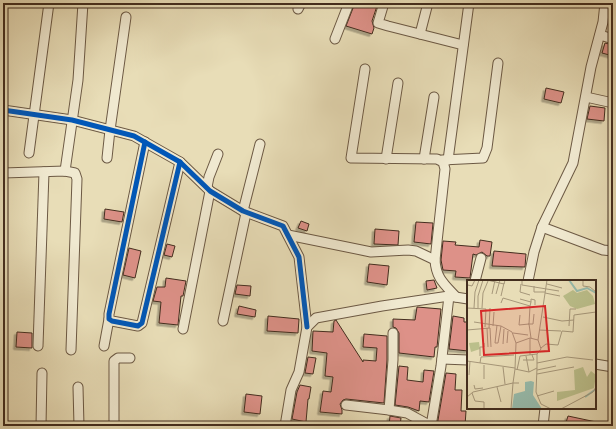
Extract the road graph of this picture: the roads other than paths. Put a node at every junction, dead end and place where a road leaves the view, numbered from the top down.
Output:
1 (48, 3) edge
2 (83, 3) edge
3 (349, 3) edge
4 (384, 3) edge
5 (428, 3) edge
6 (469, 3) edge
7 (607, 5) edge
8 (126, 18) dead end
9 (420, 34) junction
10 (600, 35) junction
11 (335, 39) dead end
12 (613, 39) edge
13 (463, 45) junction
14 (498, 63) dead end
15 (365, 69) dead end
16 (398, 83) dead end
17 (434, 97) dead end
18 (586, 97) junction
19 (613, 103) edge
20 (3, 110) edge
21 (34, 114) junction
22 (72, 120) junction
23 (110, 130) junction
24 (145, 142) junction
25 (260, 144) dead end
26 (30, 153) dead end
27 (218, 154) dead end
28 (107, 158) dead end
29 (386, 159) junction
30 (424, 159) junction
31 (444, 160) junction
32 (180, 162) junction
33 (65, 171) junction
34 (44, 172) junction
35 (3, 173) edge
36 (208, 189) junction
37 (245, 212) junction
38 (542, 227) junction
39 (288, 236) junction
40 (613, 251) edge
41 (481, 258) dead end
42 (434, 260) junction
43 (475, 280) edge
44 (528, 280) edge
45 (452, 296) junction
46 (467, 298) edge
47 (109, 320) junction
48 (223, 321) dead end
49 (308, 327) junction
50 (183, 329) dead end
51 (394, 333) dead end
52 (38, 346) dead end
53 (104, 346) dead end
54 (71, 350) dead end
55 (130, 358) dead end
56 (442, 359) junction
57 (467, 360) edge
58 (596, 364) edge
59 (613, 367) edge
60 (42, 373) dead end
61 (78, 386) dead end
62 (346, 405) dead end
63 (545, 409) edge
64 (389, 410) junction
65 (41, 426) edge
66 (79, 426) edge
67 (114, 426) edge
68 (285, 426) edge
69 (431, 426) edge
70 (542, 426) edge

1 - 21 street
2 - 22 street
3 - 11 street
4 - 9 street
5 - 9 street
6 - 13 street
7 - 10 street
8 - 23 street
9 - 13 street
10 - 12 street
10 - 18 street
13 - 31 street
14 - 31 street
15 - 29 street
16 - 29 street
17 - 30 street
18 - 19 street
18 - 38 street
20 - 21 street
21 - 22 street
21 - 26 street
22 - 23 street
22 - 33 street
23 - 24 street
23 - 28 street
24 - 32 street
24 - 47 street
25 - 37 street
27 - 36 street
29 - 30 street
30 - 31 street
31 - 42 street
32 - 36 street
32 - 47 street
33 - 34 street
33 - 54 street
34 - 35 street
34 - 52 street
36 - 37 street
36 - 50 street
37 - 39 street
37 - 48 street
38 - 40 street
38 - 44 street
39 - 42 street
39 - 49 street
41 - 43 street
42 - 45 street
45 - 46 street
45 - 49 street
45 - 56 street
47 - 53 street
49 - 68 street
51 - 64 street
55 - 67 street
56 - 57 street
56 - 69 street
58 - 59 street
60 - 65 street
61 - 66 street
62 - 64 street
63 - 70 street
64 - 69 street

